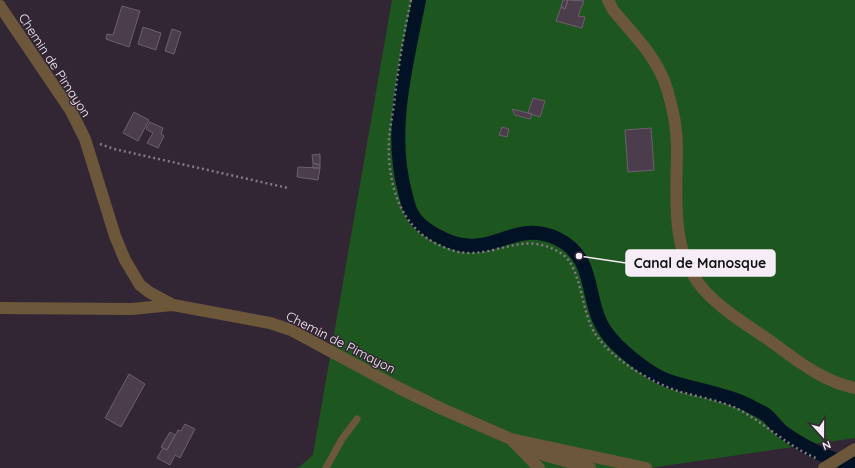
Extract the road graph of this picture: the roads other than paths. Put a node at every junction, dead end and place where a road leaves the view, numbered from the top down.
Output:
1 (608, 0) edge
2 (0, 6) edge
3 (173, 305) junction
4 (0, 308) edge
5 (855, 388) edge
6 (357, 419) dead end
7 (511, 439) junction
8 (853, 451) edge
9 (827, 466) edge
10 (326, 468) edge
11 (539, 468) edge
12 (590, 468) edge
13 (646, 468) edge

1 - 5 street
2 - 3 street, Chemin de Pimayon
3 - 4 street
3 - 7 street, Chemin de Pimayon
6 - 10 lane
7 - 11 street, Chemin de Pimayon
7 - 12 street
7 - 13 street
8 - 9 street

